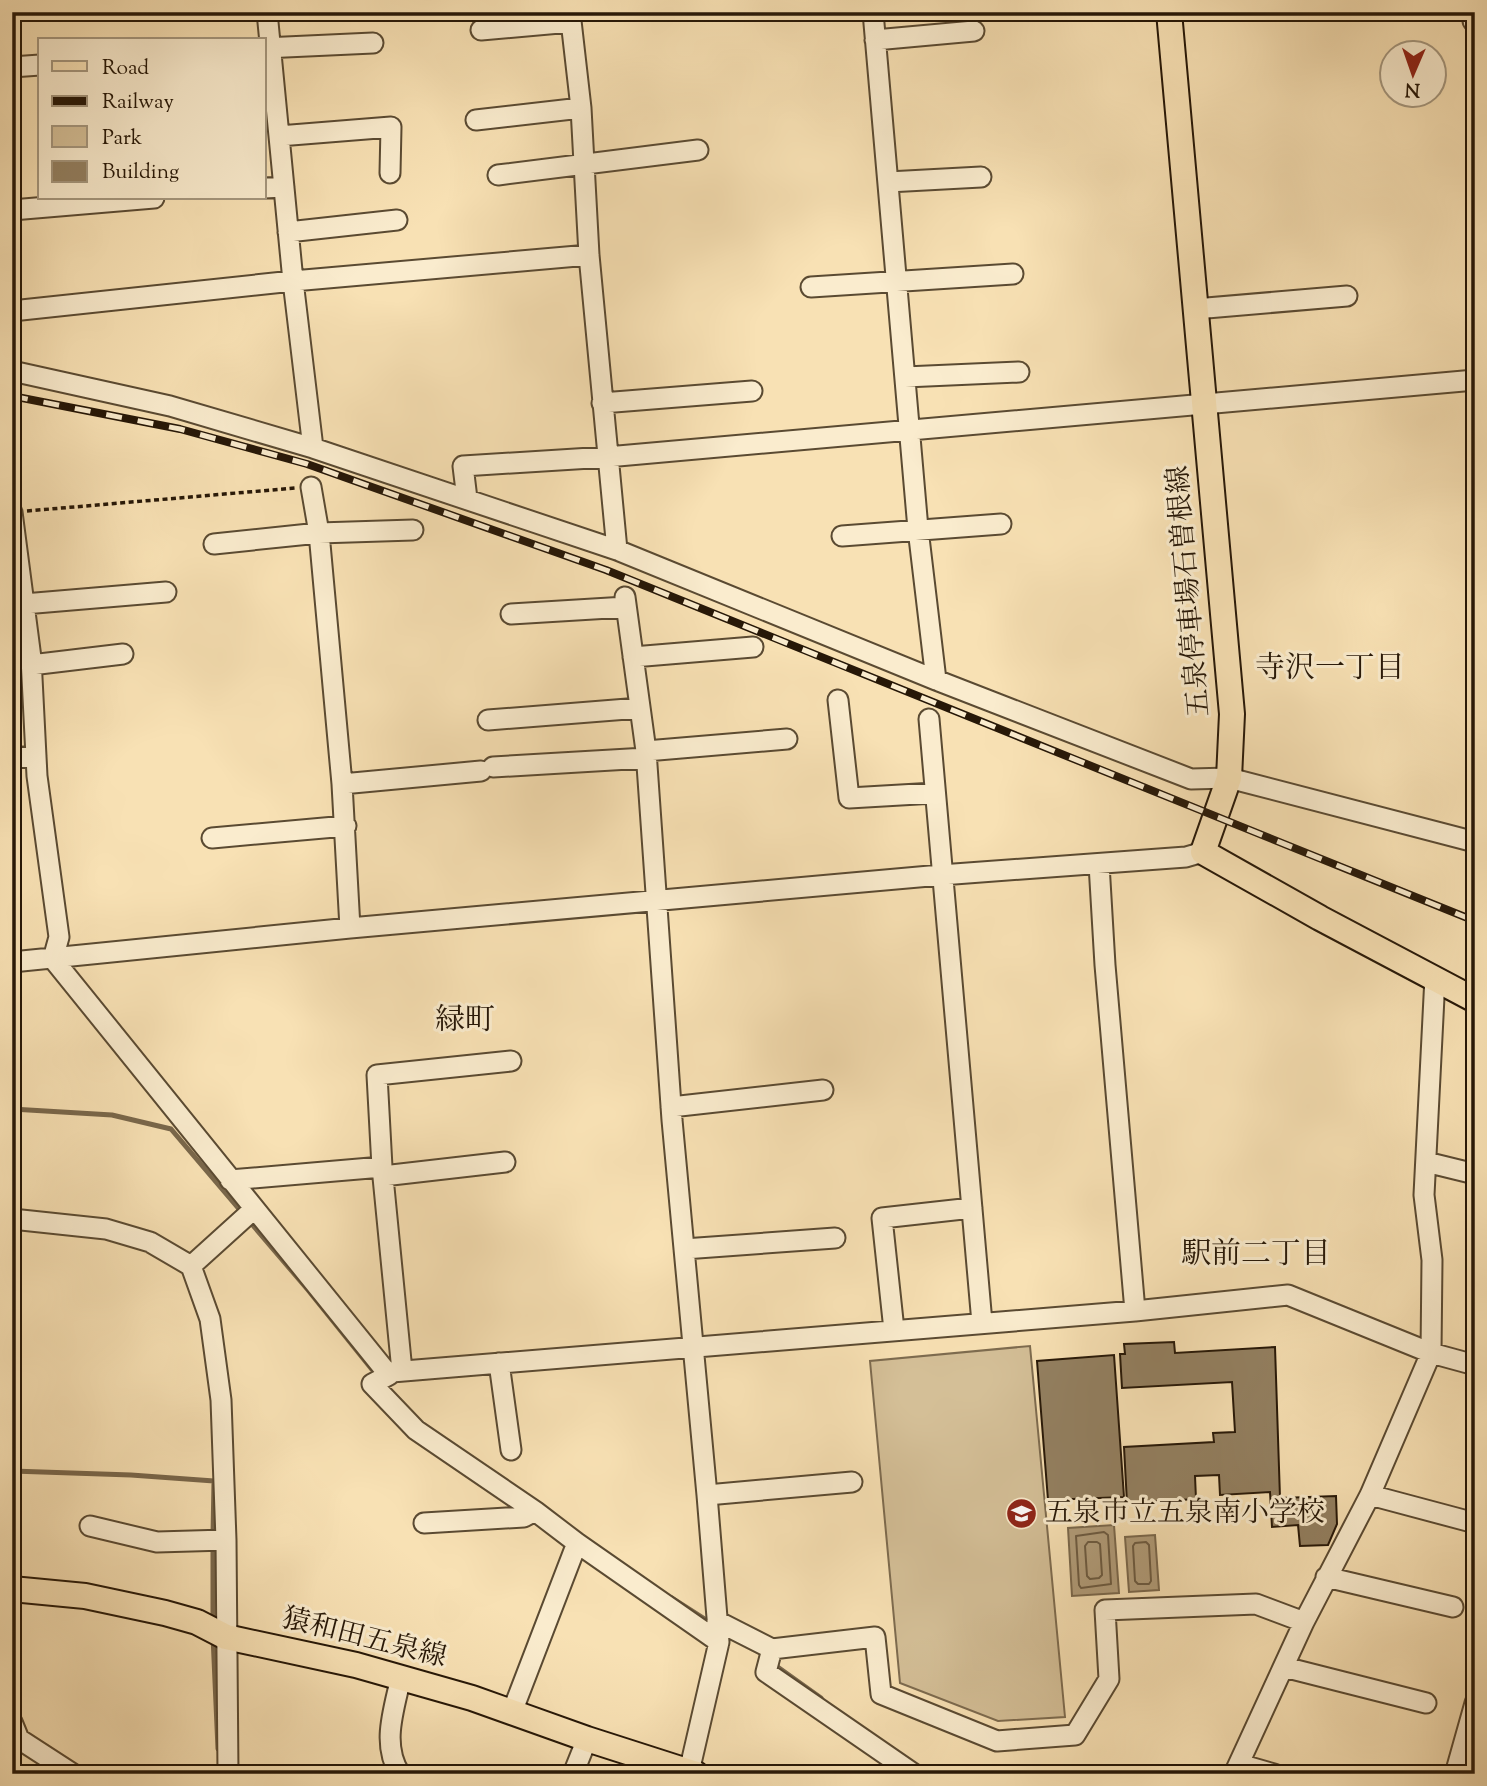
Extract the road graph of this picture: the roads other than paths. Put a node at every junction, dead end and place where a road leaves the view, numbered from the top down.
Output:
1 (267, 12) edge
2 (873, 12) edge
3 (1169, 12) edge
4 (570, 17) edge
5 (481, 30) dead end
6 (974, 30) dead end
7 (876, 40) junction
8 (373, 43) dead end
9 (267, 48) edge
10 (38, 65) edge
11 (12, 67) edge
12 (270, 101) edge
13 (582, 108) junction
14 (476, 120) dead end
15 (279, 136) junction
16 (698, 150) dead end
17 (586, 164) junction
18 (390, 173) dead end
19 (498, 175) dead end
20 (981, 177) dead end
21 (888, 181) junction
22 (274, 187) edge
23 (130, 200) edge
24 (12, 210) edge
25 (397, 220) dead end
26 (288, 232) junction
27 (589, 256) junction
28 (1013, 274) dead end
29 (897, 280) junction
30 (293, 281) junction
31 (811, 287) dead end
32 (1347, 296) dead end
33 (1195, 309) junction
34 (12, 311) edge
35 (12, 371) edge
36 (1019, 372) dead end
37 (905, 377) junction
38 (1475, 380) edge
39 (752, 391) dead end
40 (602, 403) junction
41 (1203, 405) junction
42 (910, 429) junction
43 (313, 448) junction
44 (607, 457) junction
45 (311, 487) road end
46 (467, 499) junction
47 (13, 512) edge
48 (1001, 524) dead end
49 (918, 529) junction
50 (413, 530) dead end
51 (319, 533) junction
52 (842, 536) dead end
53 (214, 544) dead end
54 (617, 550) junction
55 (166, 592) dead end
56 (24, 604) junction
57 (511, 614) dead end
58 (753, 647) dead end
59 (123, 654) dead end
60 (633, 657) junction
61 (25, 661) edge
62 (936, 680) junction
63 (838, 700) dead end
64 (640, 708) junction
65 (929, 719) dead end
66 (488, 720) dead end
67 (787, 739) dead end
68 (646, 755) junction
69 (36, 756) junction
70 (12, 758) edge
71 (1229, 778) junction
72 (342, 784) junction
73 (935, 793) junction
74 (346, 826) junction
75 (212, 838) dead end
76 (1475, 842) edge
77 (1203, 852) junction
78 (1099, 864) junction
79 (941, 876) junction
80 (655, 902) junction
81 (350, 928) junction
82 (53, 959) junction
83 (12, 962) edge
84 (1436, 977) junction
85 (1475, 1000) edge
86 (511, 1061) dead end
87 (823, 1090) dead end
88 (671, 1107) junction
89 (1426, 1161) junction
90 (505, 1163) dead end
91 (382, 1171) junction
92 (1475, 1174) edge
93 (230, 1180) junction
94 (972, 1208) junction
95 (254, 1209) junction
96 (12, 1219) edge
97 (835, 1238) dead end
98 (684, 1249) junction
99 (191, 1266) junction
100 (1135, 1311) junction
101 (982, 1323) junction
102 (894, 1330) junction
103 (694, 1348) junction
104 (1431, 1353) junction
105 (499, 1363) junction
106 (1475, 1365) edge
107 (396, 1373) junction
108 (511, 1450) dead end
109 (852, 1482) dead end
110 (707, 1495) junction
111 (1370, 1495) junction
112 (535, 1511) junction
113 (425, 1523) dead end
114 (1475, 1523) edge
115 (90, 1526) dead end
116 (226, 1540) junction
117 (577, 1544) junction
118 (1326, 1577) junction
119 (12, 1589) edge
120 (1453, 1606) dead end
121 (717, 1621) junction
122 (1304, 1622) junction
123 (226, 1637) junction
124 (719, 1642) junction
125 (772, 1649) junction
126 (1284, 1667) junction
127 (401, 1677) junction
128 (1426, 1703) dead end
129 (1475, 1703) edge
130 (512, 1712) junction
131 (12, 1722) edge
132 (587, 1739) junction
133 (1237, 1769) edge
134 (692, 1773) edge
135 (74, 1774) edge
136 (228, 1774) edge
137 (400, 1774) edge
138 (573, 1774) edge
139 (914, 1774) edge
140 (1274, 1774) edge
141 (1455, 1774) edge

1 - 9 street
2 - 7 street
3 - 33 main road, 五泉停車場石曽根線
4 - 5 street
4 - 13 street
6 - 7 street
7 - 21 street
8 - 9 street
9 - 12 street
10 - 11 street
12 - 15 street
13 - 14 street
13 - 17 street
15 - 18 street
15 - 22 street
16 - 17 street
17 - 19 street
17 - 27 street
20 - 21 street
21 - 29 street
22 - 26 street
23 - 24 street
25 - 26 street
26 - 30 street
27 - 30 street
27 - 40 street
28 - 29 street
29 - 31 street
29 - 37 street
30 - 34 street
30 - 43 street
32 - 33 street
33 - 41 main road, 五泉停車場石曽根線
35 - 43 street
36 - 37 street
37 - 42 street
38 - 41 street
39 - 40 street
40 - 44 street
41 - 42 street
41 - 71 main road, 五泉停車場石曽根線
42 - 44 street
42 - 49 street
43 - 46 street
44 - 46 street
44 - 54 street
45 - 51 street
46 - 54 street
47 - 56 street
48 - 49 street
49 - 52 street
49 - 62 street
50 - 51 street
51 - 53 street
51 - 72 street
54 - 62 street
55 - 56 street
56 - 61 street
57 - 60 street
58 - 60 street
59 - 61 street
60 - 64 street
61 - 69 street
62 - 71 street
63 - 73 street
64 - 66 street
64 - 68 street
65 - 73 street
67 - 68 street
68 - 72 street
68 - 80 street
69 - 70 street
69 - 82 street
71 - 76 street
71 - 77 main road, 五泉停車場石曽根線
72 - 74 street
73 - 79 street
74 - 75 street
74 - 81 street
77 - 78 street
77 - 84 main road
78 - 79 street
78 - 100 street
79 - 80 street
79 - 94 street
80 - 81 street
80 - 88 street
81 - 82 street
82 - 83 street
82 - 93 street
84 - 85 main road
84 - 89 street
86 - 91 street
87 - 88 street
88 - 98 street
89 - 92 street
89 - 104 street
90 - 91 street
91 - 93 street
91 - 107 street
93 - 95 street
94 - 101 street
94 - 102 street
95 - 99 street
95 - 107 street
96 - 99 street
97 - 98 street
98 - 103 street
99 - 116 street
100 - 101 street
100 - 104 street
101 - 102 street
102 - 103 street
103 - 105 street
103 - 110 street
104 - 106 street
104 - 111 street
105 - 107 street
105 - 108 street
107 - 112 street
109 - 110 street
110 - 121 street
111 - 114 street
111 - 118 street
112 - 113 street
112 - 117 street
115 - 116 street
116 - 123 street
117 - 124 street
117 - 130 street
118 - 120 street
118 - 122 street
119 - 123 main road, 猿和田五泉線
121 - 124 street
121 - 125 street
122 - 125 street
122 - 126 street
123 - 127 main road, 猿和田五泉線
123 - 136 street
124 - 134 street
125 - 139 street
126 - 128 street
126 - 133 street
127 - 130 main road, 猿和田五泉線
127 - 137 street
129 - 141 street
130 - 132 main road, 猿和田五泉線
131 - 135 street
132 - 134 main road, 猿和田五泉線
132 - 138 street
133 - 140 street

